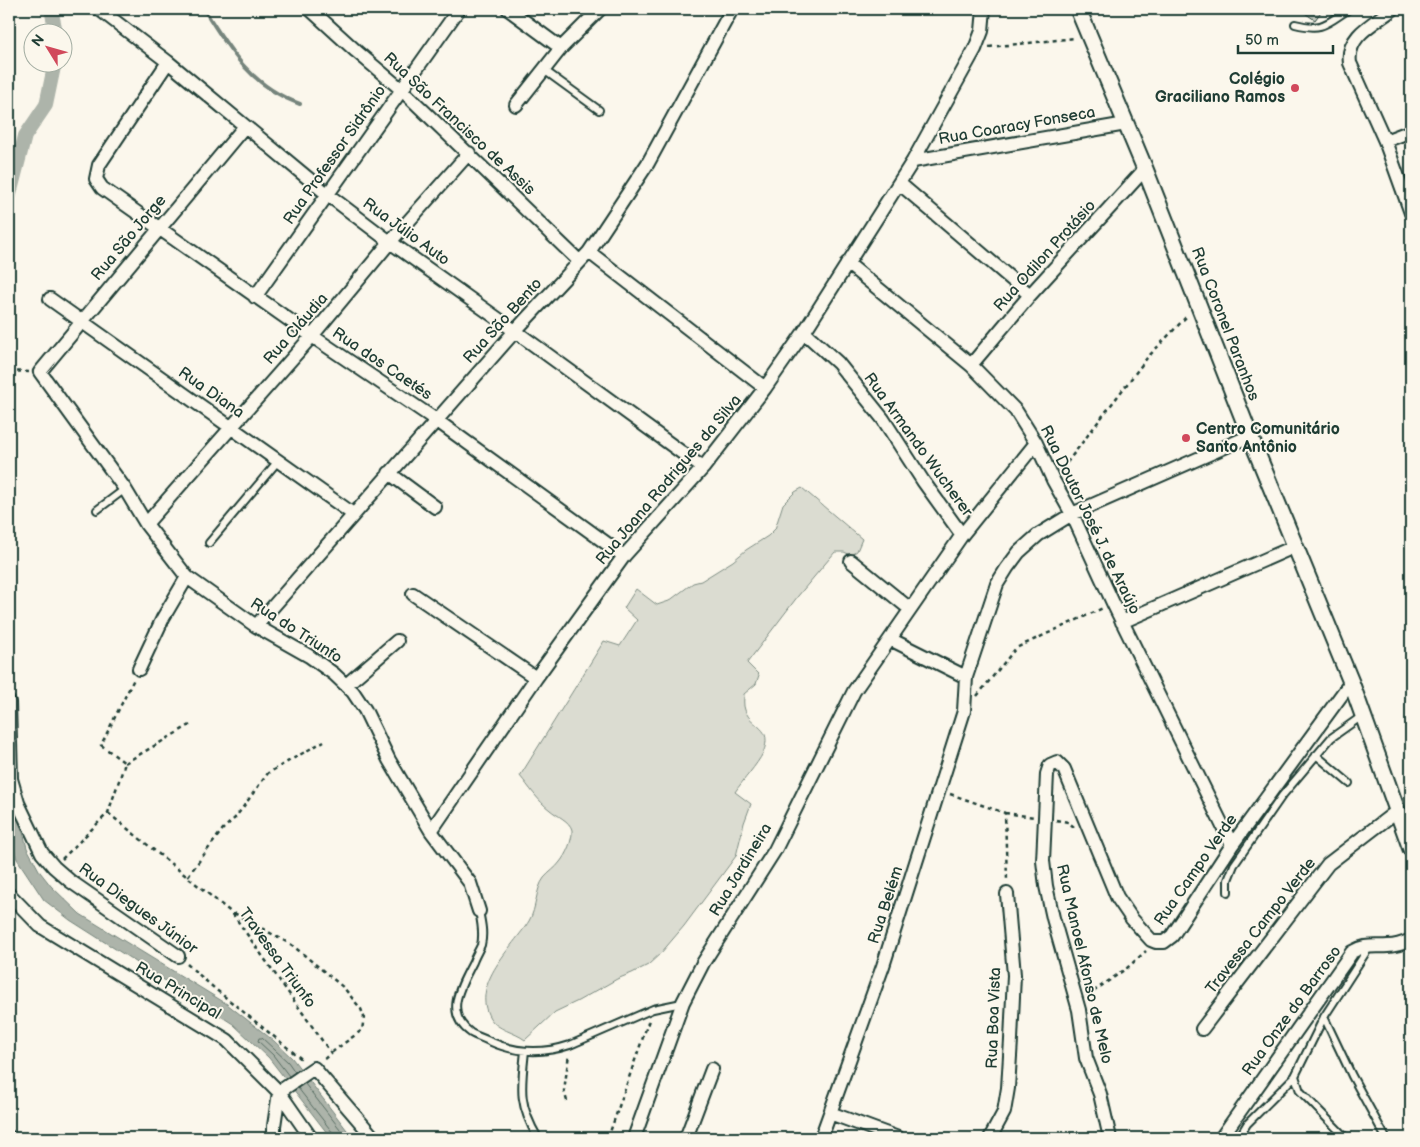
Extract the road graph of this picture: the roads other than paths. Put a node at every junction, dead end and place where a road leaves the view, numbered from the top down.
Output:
1 (99, 9) edge
2 (459, 9) edge
3 (508, 9) edge
4 (600, 9) edge
5 (732, 9) edge
6 (984, 9) edge
7 (1078, 9) edge
8 (1348, 9) edge
9 (1392, 9) edge
10 (312, 11) edge
11 (1295, 24) dead end
12 (561, 48) junction
13 (168, 62) junction
14 (544, 70) junction
15 (402, 90) junction
16 (516, 105) dead end
17 (599, 110) dead end
18 (1126, 124) junction
19 (245, 126) junction
20 (1411, 131) edge
21 (1385, 141) junction
22 (469, 153) junction
23 (913, 161) junction
24 (1144, 168) junction
25 (899, 183) junction
26 (327, 194) junction
27 (1411, 213) edge
28 (160, 227) junction
29 (390, 242) junction
30 (584, 257) junction
31 (847, 263) junction
32 (1030, 294) junction
33 (256, 296) junction
34 (50, 299) dead end
35 (81, 321) junction
36 (515, 330) junction
37 (804, 332) junction
38 (312, 336) junction
39 (971, 365) junction
40 (40, 372) joint
41 (765, 388) junction
42 (436, 420) junction
43 (231, 427) junction
44 (1250, 436) junction
45 (1036, 443) junction
46 (278, 461) junction
47 (703, 468) junction
48 (389, 473) junction
49 (125, 489) junction
50 (435, 507) dead end
51 (97, 510) dead end
52 (353, 514) junction
53 (1072, 514) junction
54 (146, 524) junction
55 (962, 535) junction
56 (209, 543) dead end
57 (1296, 546) junction
58 (624, 556) junction
59 (851, 562) dead end
60 (187, 577) junction
61 (413, 594) dead end
62 (910, 609) junction
63 (1122, 622) junction
64 (256, 626) junction
65 (890, 639) junction
66 (397, 641) dead end
67 (139, 669) road end
68 (966, 677) junction
69 (536, 678) junction
70 (1351, 682) junction
71 (346, 685) junction
72 (9, 702) edge
73 (1363, 715) junction
74 (1316, 755) junction
75 (1068, 780) joint
76 (1349, 783) dead end
77 (1397, 811) junction
78 (431, 831) junction
79 (1232, 845) junction
80 (1411, 849) edge
81 (1228, 892) dead end
82 (9, 894) edge
83 (1007, 894) road end
84 (479, 911) joint
85 (1411, 940) edge
86 (1370, 945) junction
87 (178, 956) road end
88 (683, 1002) junction
89 (1324, 1017) junction
90 (1202, 1028) dead end
91 (525, 1051) junction
92 (712, 1070) dead end
93 (1295, 1076) junction
94 (282, 1090) junction
95 (830, 1113) junction
96 (274, 1138) edge
97 (312, 1138) edge
98 (374, 1138) edge
99 (538, 1138) edge
100 (634, 1138) edge
101 (686, 1138) edge
102 (821, 1138) edge
103 (898, 1138) edge
104 (990, 1138) edge
105 (1110, 1138) edge
106 (1221, 1138) edge
107 (1241, 1138) edge
108 (1346, 1138) edge
109 (1386, 1138) edge

1 - 13 street, Rua Júlio Auto
2 - 15 street, Rua Professor Sidrônio
3 - 12 street
4 - 12 street
5 - 30 street, Rua São Bento
6 - 23 street, Rua Joana Rodrigues da Silva
7 - 18 street, Rua Coronel Paranhos
8 - 11 lane
9 - 21 street
10 - 15 street, Rua São Francisco de Assis
12 - 14 street
13 - 19 street, Rua Júlio Auto
13 - 28 street, Rua dos Caetés
14 - 16 street
14 - 17 lane
15 - 22 street, Rua São Francisco de Assis
15 - 26 street, Rua Professor Sidrônio
18 - 23 street, Rua Coaracy Fonseca
18 - 24 street, Rua Coronel Paranhos
19 - 26 street, Rua Júlio Auto
19 - 28 street, Rua São Jorge
20 - 21 street
21 - 27 street
22 - 29 street, Rua Cláudia
22 - 30 street, Rua São Francisco de Assis
23 - 25 street, Rua Joana Rodrigues da Silva
24 - 32 street, Rua Odilon Protásio
24 - 44 street, Rua Coronel Paranhos
25 - 31 street, Rua Joana Rodrigues da Silva
25 - 32 street
26 - 29 street, Rua Júlio Auto
26 - 33 street, Rua Professor Sidrônio
28 - 33 street, Rua dos Caetés
28 - 35 street, Rua São Jorge
29 - 36 street, Rua Júlio Auto
29 - 38 street, Rua Cláudia
30 - 36 street, Rua São Bento
30 - 41 street, Rua São Francisco de Assis
31 - 37 street, Rua Joana Rodrigues da Silva
31 - 39 street, Rua Doutor José J. de Araújo
32 - 39 street, Rua Odilon Protásio
33 - 38 street, Rua dos Caetés
34 - 35 street, Rua Diana
35 - 40 street, Rua São Jorge
35 - 43 street, Rua Diana
36 - 42 street, Rua São Bento
36 - 47 street, Rua Júlio Auto
37 - 41 street, Rua Joana Rodrigues da Silva
37 - 55 street, Rua Armando Wucherer
38 - 42 street, Rua dos Caetés
38 - 43 street, Rua Cláudia
39 - 45 street, Rua Doutor José J. de Araújo
40 - 49 street, Rua do Triunfo
41 - 47 street, Rua Joana Rodrigues da Silva
42 - 48 street, Rua São Bento
42 - 58 street, Rua dos Caetés
43 - 46 street, Rua Diana
43 - 54 street, Rua Cláudia
44 - 53 street, Rua Belém
44 - 57 street, Rua Coronel Paranhos
45 - 53 street, Rua Doutor José J. de Araújo
45 - 55 street, Rua Jardineira
46 - 52 street, Rua Diana
46 - 56 lane
47 - 58 street, Rua Joana Rodrigues da Silva
48 - 50 street
48 - 52 street, Rua São Bento
49 - 51 lane
49 - 54 street, Rua do Triunfo
52 - 64 street, Rua São Bento
53 - 63 street, Rua Doutor José J. de Araújo
53 - 68 street, Rua Belém
54 - 60 street, Rua do Triunfo
55 - 62 street, Rua Jardineira
57 - 63 street
57 - 70 street, Rua Coronel Paranhos
58 - 69 street, Rua Joana Rodrigues da Silva
59 - 62 street
60 - 64 street, Rua do Triunfo
60 - 67 street
61 - 69 street
62 - 65 street, Rua Jardineira
63 - 79 street, Rua Doutor José J. de Araújo
64 - 71 street, Rua do Triunfo
65 - 68 street
65 - 88 street, Rua Jardineira
66 - 71 street
68 - 95 street, Rua Belém
69 - 78 street, Rua Joana Rodrigues da Silva
70 - 73 street, Rua Coronel Paranhos
70 - 79 street, Rua Campo Verde
71 - 78 street, Rua do Triunfo
72 - 87 street, Rua Diegues Júnior
73 - 74 lane
73 - 77 street, Rua Coronel Paranhos
74 - 76 lane
74 - 81 lane
75 - 79 street, Rua Campo Verde
75 - 105 street, Rua Manoel Afonso de Melo
77 - 80 street, Rua Coronel Paranhos
77 - 90 street, Travessa Campo Verde
78 - 84 street, Rua do Triunfo
82 - 94 street, Rua Principal
83 - 104 street, Rua Boa Vista
84 - 91 lane, Rua do Triunfo
85 - 86 street, Rua Onze do Barroso
86 - 89 lane
86 - 106 street, Rua Onze do Barroso
88 - 91 lane
88 - 100 street, Rua Jardineira
89 - 93 lane
89 - 109 lane
91 - 99 lane
92 - 101 street
93 - 107 lane
93 - 108 lane
94 - 96 street
94 - 97 street, Rua Principal
94 - 98 street
95 - 102 street, Rua Belém
95 - 103 street

